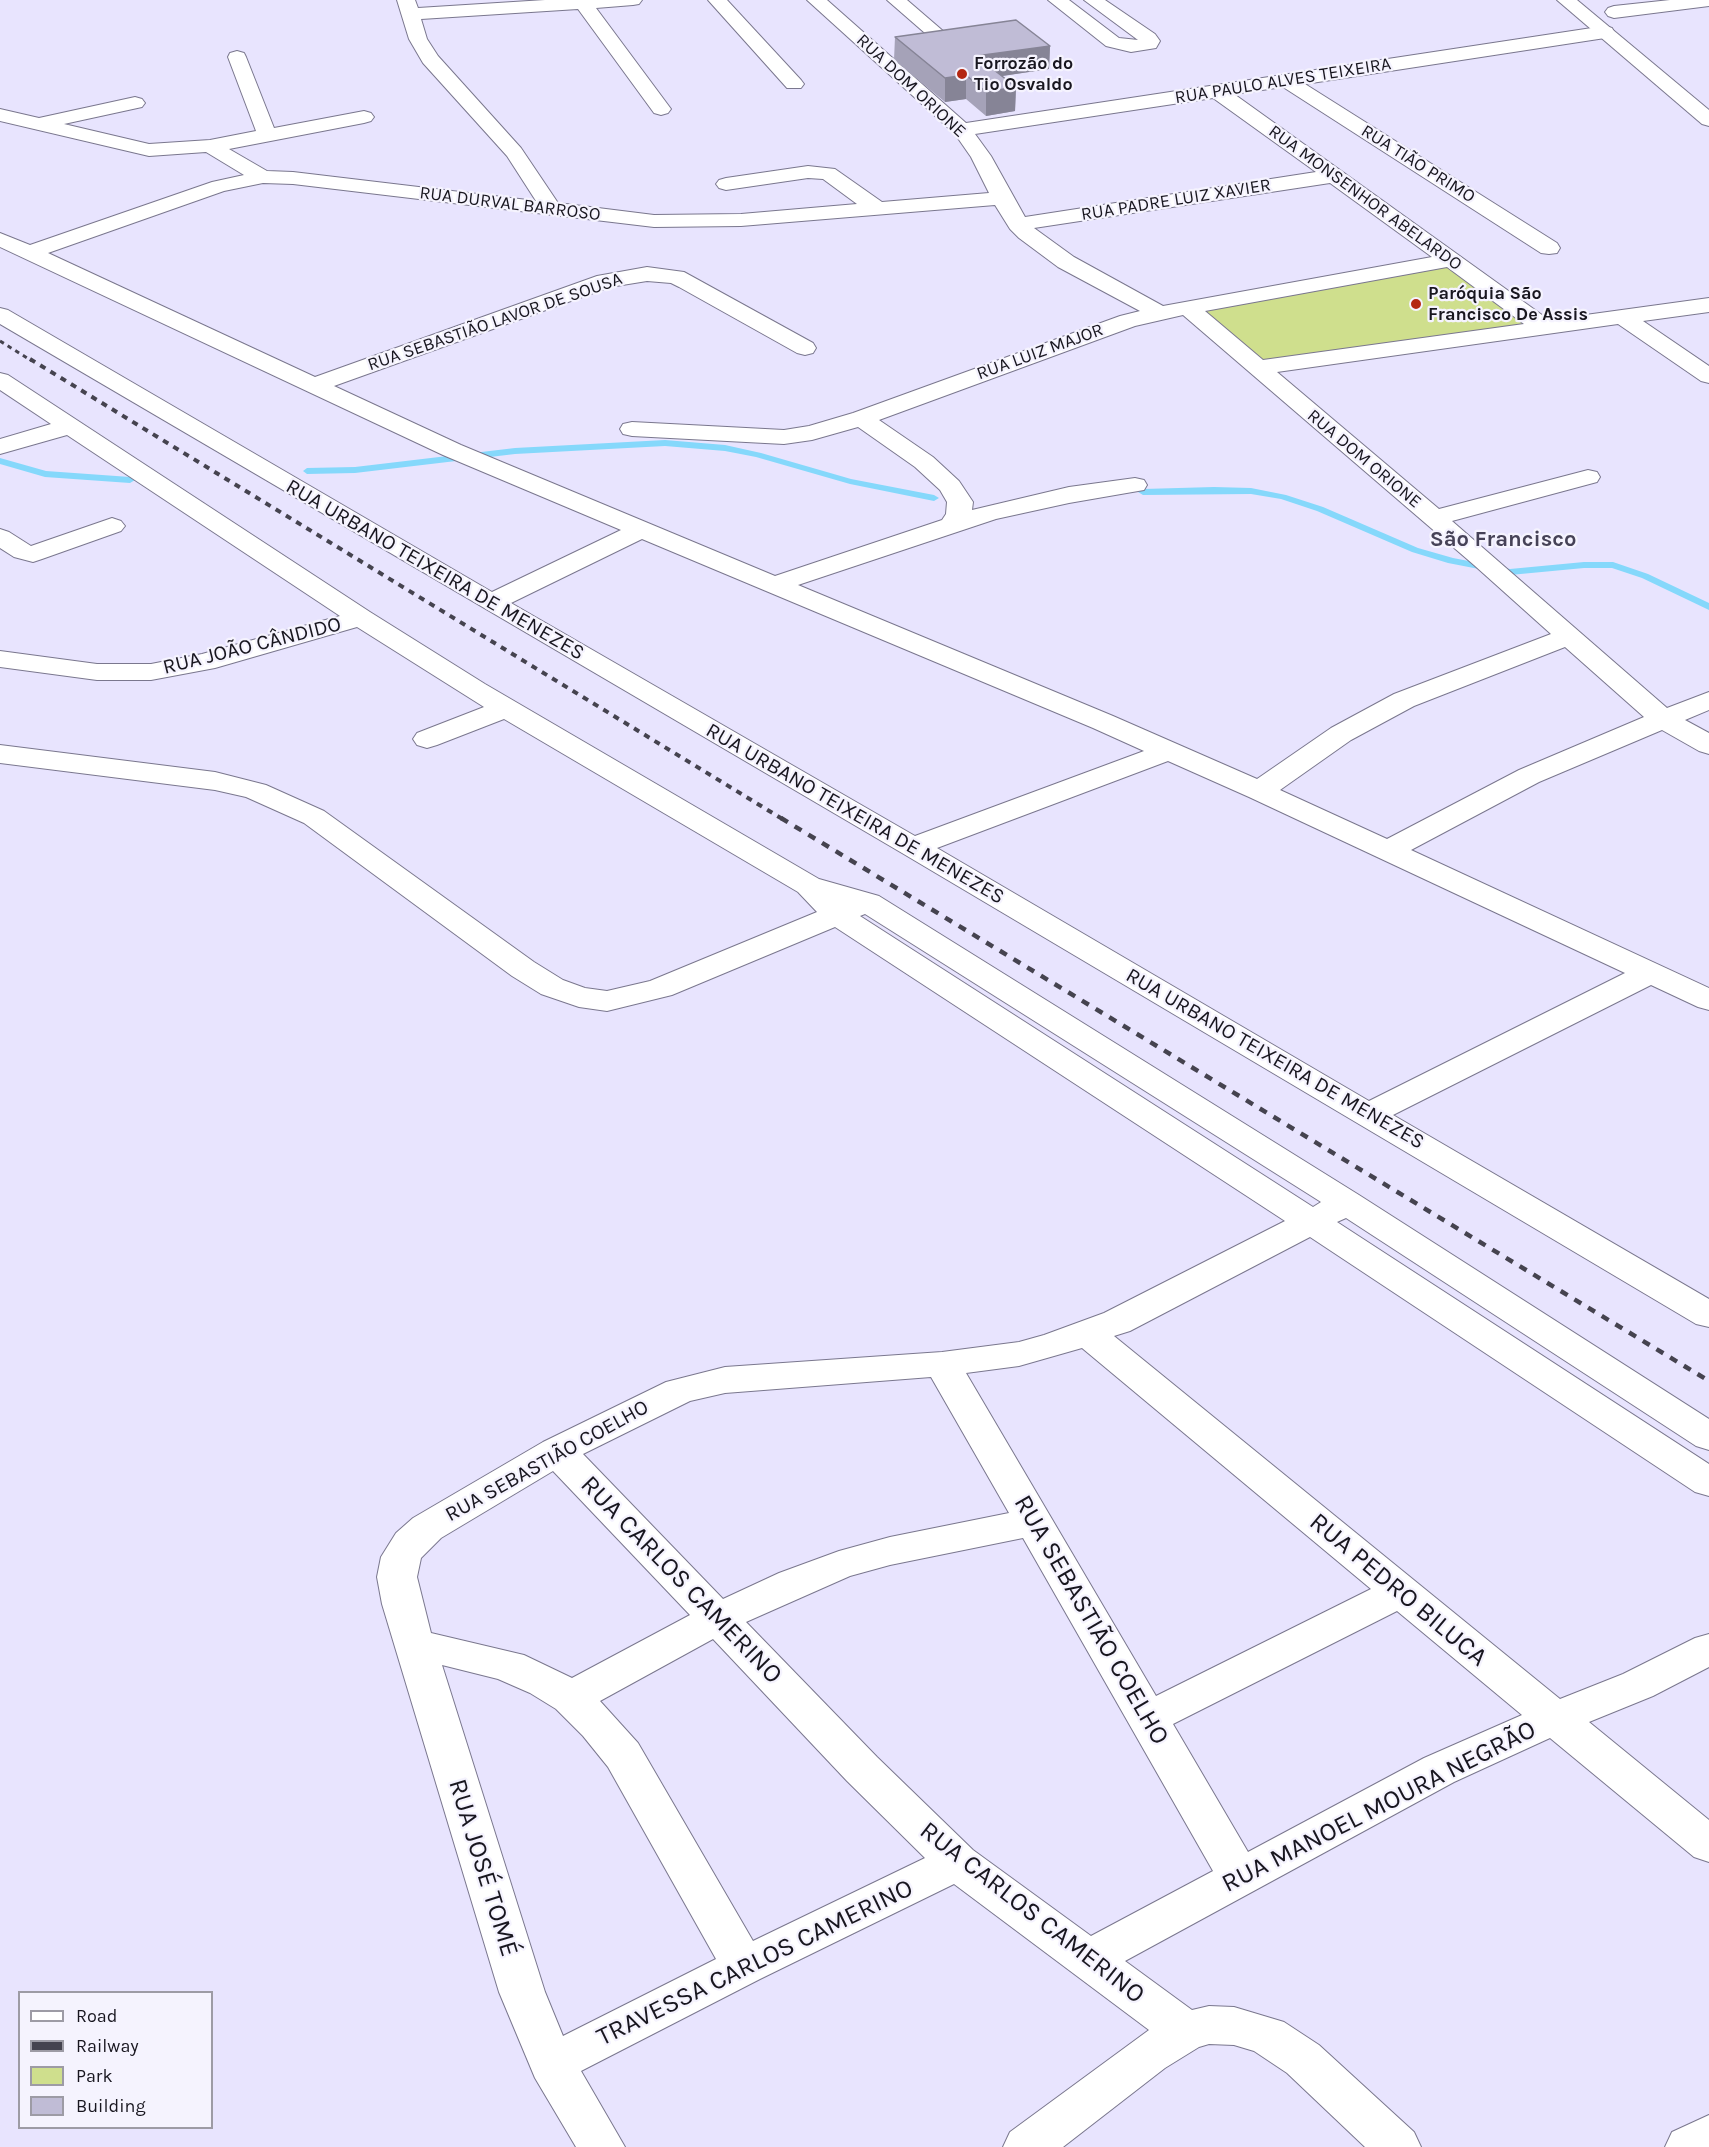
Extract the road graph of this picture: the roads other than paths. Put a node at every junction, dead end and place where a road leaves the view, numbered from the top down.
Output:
1 (633, 0) edge
2 (717, 0) edge
3 (816, 0) edge
4 (896, 0) edge
5 (1057, 0) edge
6 (1093, 0) edge
7 (1566, 0) edge
8 (1599, 0) edge
9 (1709, 1) edge
10 (583, 3) junction
11 (407, 7) edge
12 (1614, 12) junction
13 (1631, 27) dead end
14 (1605, 32) junction
15 (948, 44) edge
16 (237, 57) dead end
17 (1286, 80) junction
18 (794, 84) dead end
19 (1217, 91) junction
20 (135, 103) dead end
21 (661, 109) dead end
22 (0, 115) edge
23 (364, 117) dead end
24 (1709, 120) edge
25 (38, 123) junction
26 (962, 130) junction
27 (267, 135) junction
28 (210, 146) junction
29 (1334, 176) junction
30 (262, 177) junction
31 (726, 184) dead end
32 (1003, 198) junction
33 (551, 209) junction
34 (878, 209) junction
35 (1018, 224) junction
36 (0, 238) edge
37 (1550, 248) dead end
38 (30, 252) junction
39 (1452, 260) junction
40 (1709, 305) edge
41 (1187, 307) junction
42 (1159, 313) junction
43 (0, 315) edge
44 (1620, 316) junction
45 (1542, 326) junction
46 (805, 348) dead end
47 (1256, 368) junction
48 (1709, 376) edge
49 (0, 380) edge
50 (313, 386) junction
51 (861, 418) junction
52 (70, 426) junction
53 (632, 429) dead end
54 (0, 447) edge
55 (1588, 477) dead end
56 (1135, 485) dead end
57 (1434, 518) junction
58 (953, 523) junction
59 (112, 526) dead end
60 (642, 529) junction
61 (0, 537) edge
62 (776, 584) junction
63 (491, 603) junction
64 (361, 618) junction
65 (1569, 636) junction
66 (0, 659) edge
67 (1709, 700) edge
68 (506, 708) junction
69 (1663, 719) junction
70 (427, 739) dead end
71 (1709, 745) edge
72 (1169, 751) junction
73 (0, 754) edge
74 (1259, 791) junction
75 (913, 847) junction
76 (1387, 851) junction
77 (808, 885) junction
78 (868, 902) junction
79 (837, 915) junction
80 (1650, 973) junction
81 (1709, 1000) edge
82 (1369, 1114) junction
83 (1347, 1203) junction
84 (1312, 1222) junction
85 (1709, 1314) edge
86 (1088, 1334) junction
87 (942, 1364) junction
88 (1709, 1437) edge
89 (557, 1451) junction
90 (1709, 1482) edge
91 (1034, 1522) junction
92 (397, 1577) joint
93 (1400, 1592) junction
94 (718, 1618) junction
95 (415, 1645) junction
96 (1709, 1649) edge
97 (571, 1698) junction
98 (1148, 1718) junction
99 (1554, 1719) junction
100 (1709, 1845) edge
101 (957, 1862) junction
102 (1239, 1876) junction
103 (1088, 1959) junction
104 (744, 1966) junction
105 (1186, 2031) junction
106 (552, 2064) junction
107 (1709, 2136) edge
108 (601, 2147) edge
109 (1027, 2147) edge
110 (1397, 2147) edge
111 (1689, 2147) edge

1 - 10 street
2 - 18 street
3 - 26 street, RUA DOM ORIONE
4 - 15 street
5 - 6 street
7 - 14 street
8 - 12 street
9 - 12 street
10 - 11 street
10 - 21 street
11 - 33 street
12 - 13 street
14 - 17 street, RUA PAULO ALVES TEIXEIRA
14 - 24 street
16 - 27 street
17 - 19 street, RUA PAULO ALVES TEIXEIRA
17 - 37 street, RUA TIÃO PRIMO
19 - 26 street, RUA PAULO ALVES TEIXEIRA
19 - 29 street, RUA MONSENHOR ABELARDO
20 - 25 street
22 - 25 street
23 - 27 street
25 - 28 street
26 - 32 street, RUA DOM ORIONE
27 - 28 street
28 - 30 street
29 - 35 street, RUA PADRE LUIZ XAVIER
29 - 39 street, RUA MONSENHOR ABELARDO
30 - 33 street, RUA DURVAL BARROSO
30 - 38 street, RUA DURVAL BARROSO
31 - 34 street
32 - 34 street, RUA DURVAL BARROSO
32 - 35 street, RUA DOM ORIONE
33 - 34 street, RUA DURVAL BARROSO
35 - 42 street, RUA DOM ORIONE
36 - 38 street
38 - 50 street
39 - 41 street, RUA LUIZ MAJOR
39 - 45 street, RUA MONSENHOR ABELARDO
40 - 44 street
41 - 42 street, RUA LUIZ MAJOR
41 - 47 street, RUA DOM ORIONE
42 - 51 street, RUA LUIZ MAJOR
43 - 63 street, RUA URBANO TEIXEIRA DE MENEZES
44 - 45 street
44 - 48 street
45 - 47 street
46 - 50 street, RUA SEBASTIÃO LAVOR DE SOUSA
47 - 57 street, RUA DOM ORIONE
49 - 52 street
50 - 60 street
51 - 53 street, RUA LUIZ MAJOR
51 - 58 street
52 - 54 street
52 - 64 street
55 - 57 street
56 - 58 street
57 - 65 street, RUA DOM ORIONE
58 - 62 street
59 - 61 street
60 - 62 street
60 - 63 street
62 - 72 street
63 - 75 street, RUA URBANO TEIXEIRA DE MENEZES
64 - 66 street, RUA JOÃO CÂNDIDO
64 - 68 street
65 - 69 street, RUA DOM ORIONE
65 - 74 street
67 - 69 street
68 - 70 street
68 - 77 street
69 - 71 street, RUA DOM ORIONE
69 - 76 street
72 - 74 street
72 - 75 street
73 - 79 street
74 - 76 street
75 - 82 street, RUA URBANO TEIXEIRA DE MENEZES
76 - 80 street
77 - 78 street
77 - 79 street
78 - 79 street
78 - 83 street
79 - 84 street
80 - 81 street
80 - 82 street
82 - 85 street, RUA URBANO TEIXEIRA DE MENEZES
83 - 84 street, RUA SEBASTIÃO COELHO
83 - 88 street
84 - 86 street, RUA SEBASTIÃO COELHO
84 - 90 street
86 - 87 street, RUA SEBASTIÃO COELHO
86 - 93 street, RUA PEDRO BILUCA
87 - 89 street, RUA SEBASTIÃO COELHO
87 - 91 street, RUA SEBASTIÃO COELHO
89 - 92 street, RUA SEBASTIÃO COELHO
89 - 94 street, RUA CARLOS CAMERINO
91 - 94 street
91 - 98 street, RUA SEBASTIÃO COELHO
92 - 95 street, RUA JOSÉ TOMÉ
93 - 98 street
93 - 99 street, RUA PEDRO BILUCA
94 - 97 street
94 - 101 street, RUA CARLOS CAMERINO
95 - 97 street
95 - 106 street, RUA JOSÉ TOMÉ
96 - 99 street, RUA MANOEL MOURA NEGRÃO
97 - 104 street
98 - 102 street, RUA SEBASTIÃO COELHO
99 - 100 street, RUA PEDRO BILUCA
99 - 102 street, RUA MANOEL MOURA NEGRÃO
101 - 103 street, RUA CARLOS CAMERINO
101 - 104 street, TRAVESSA CARLOS CAMERINO
102 - 103 street, RUA MANOEL MOURA NEGRÃO
103 - 105 street, RUA CARLOS CAMERINO
104 - 106 street, TRAVESSA CARLOS CAMERINO
105 - 109 street
105 - 110 street
106 - 108 street, RUA JOSÉ TOMÉ
107 - 111 street

